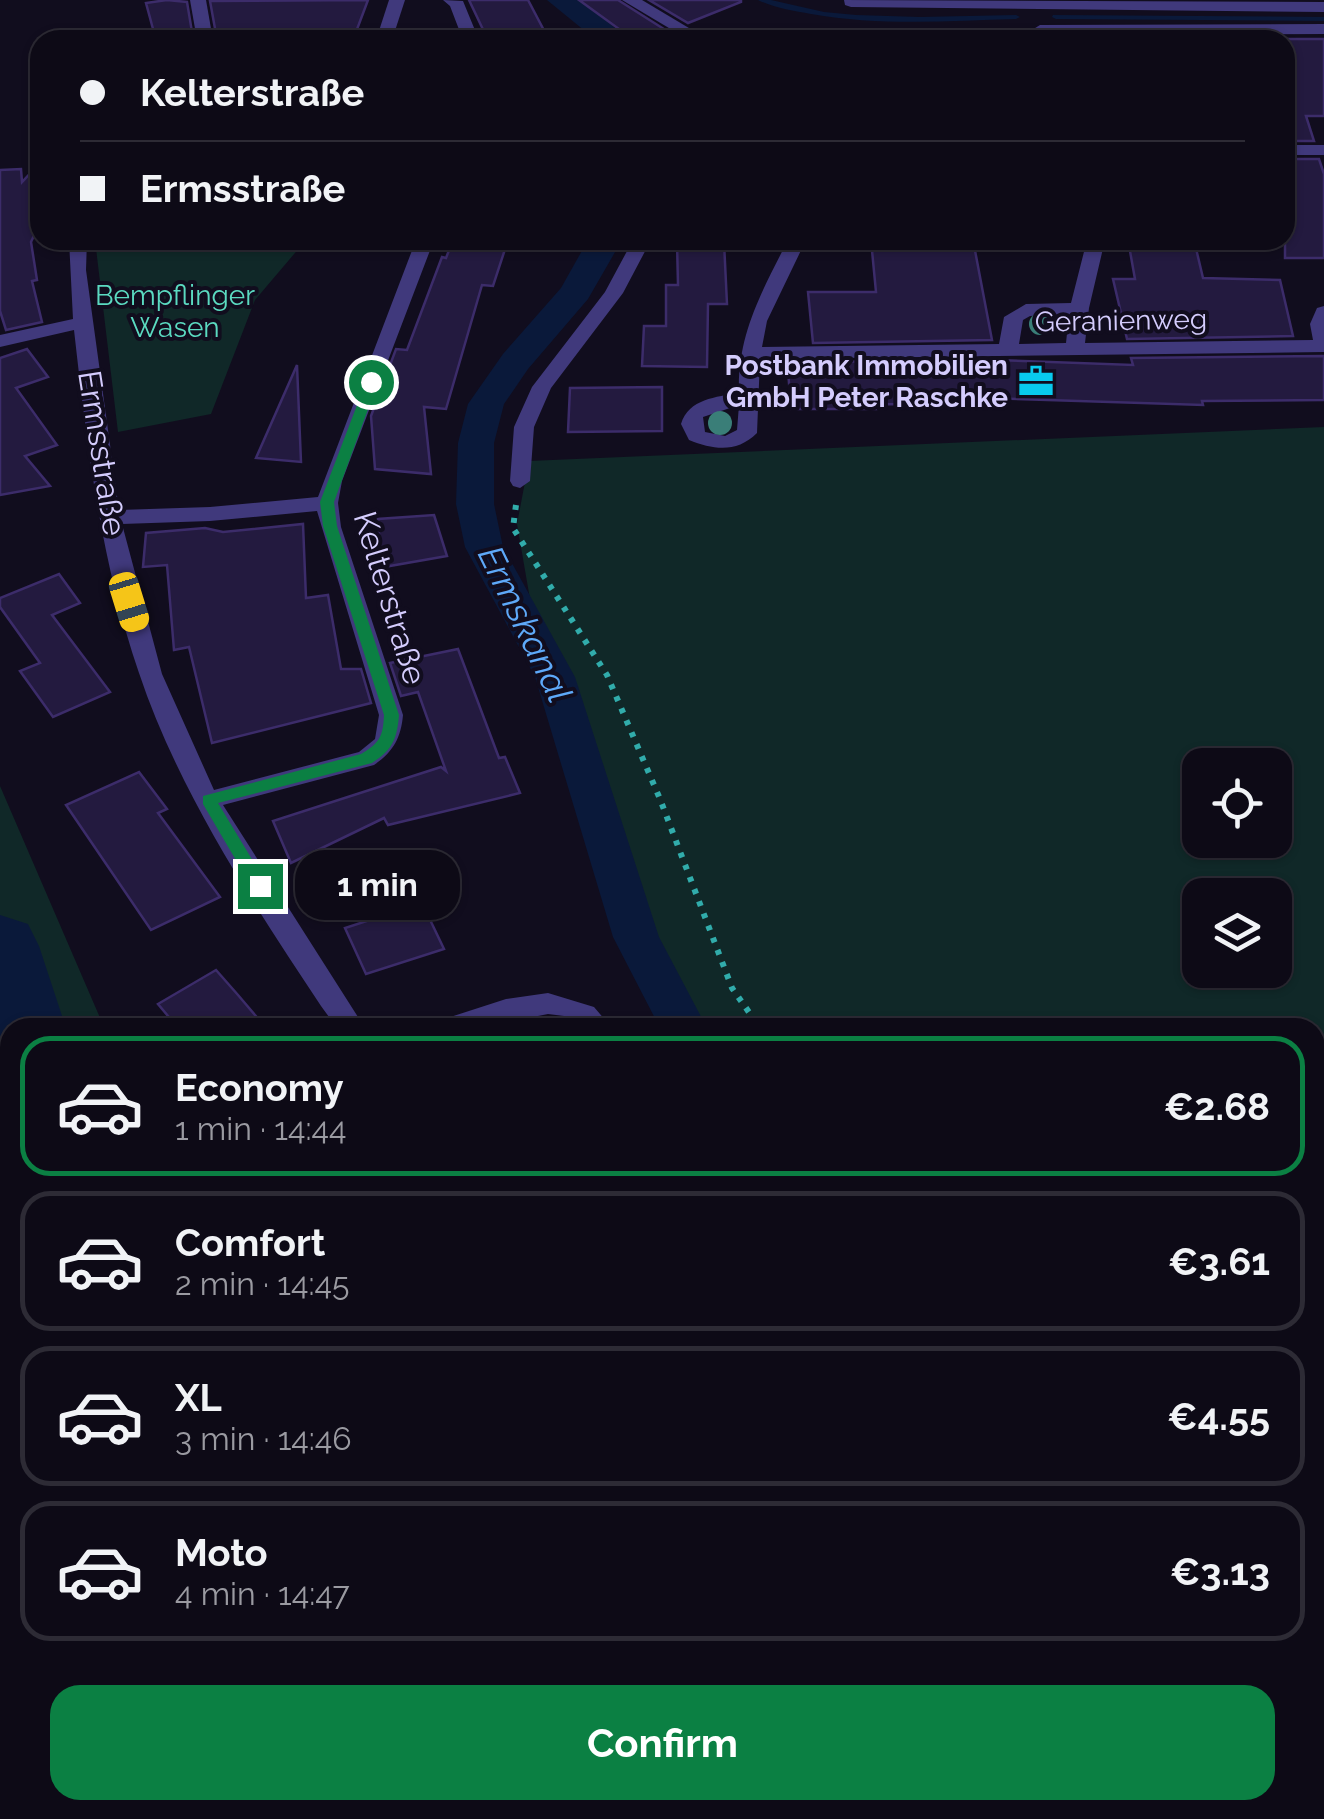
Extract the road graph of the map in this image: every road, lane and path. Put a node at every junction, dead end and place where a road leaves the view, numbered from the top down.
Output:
1 (198, 0) edge
2 (396, 0) edge
3 (451, 0) edge
4 (630, 0) edge
5 (851, 2) edge
6 (1026, 2) edge
7 (1324, 7) edge
8 (1324, 29) edge
9 (204, 30) edge
10 (387, 30) edge
11 (467, 30) edge
12 (683, 30) edge
13 (1040, 30) edge
14 (1277, 30) edge
15 (1295, 150) edge
16 (1324, 150) edge
17 (77, 250) edge
18 (422, 250) edge
19 (637, 250) edge
20 (792, 250) edge
21 (1094, 250) edge
22 (1079, 308) junction
23 (1324, 312) edge
24 (83, 322) junction
25 (0, 341) edge
26 (1324, 346) edge
27 (1075, 347) junction
28 (1008, 349) junction
29 (750, 353) junction
30 (749, 396) dead end
31 (520, 481) joint
32 (327, 502) junction
33 (112, 517) junction
34 (209, 800) junction
35 (346, 1018) edge
36 (485, 1018) edge
37 (587, 1018) edge
38 (753, 1018) edge

1 - 9 street
2 - 10 street
3 - 11 street
4 - 12 street
5 - 6 street
6 - 7 street
6 - 13 street
8 - 14 street
15 - 16 street
17 - 24 street, Ermsstraße
18 - 32 street, Kelterstraße
19 - 31 street
20 - 29 street
21 - 22 street
22 - 27 street
22 - 28 street
23 - 26 street
24 - 25 street
24 - 33 street, Ermsstraße
26 - 27 street, Geranienweg
27 - 28 street, Geranienweg
28 - 29 street, Geranienweg
29 - 30 street
31 - 38 path
32 - 33 street
32 - 34 street, Kelterstraße
33 - 34 street, Ermsstraße
34 - 35 street, Ermsstraße
36 - 37 street

